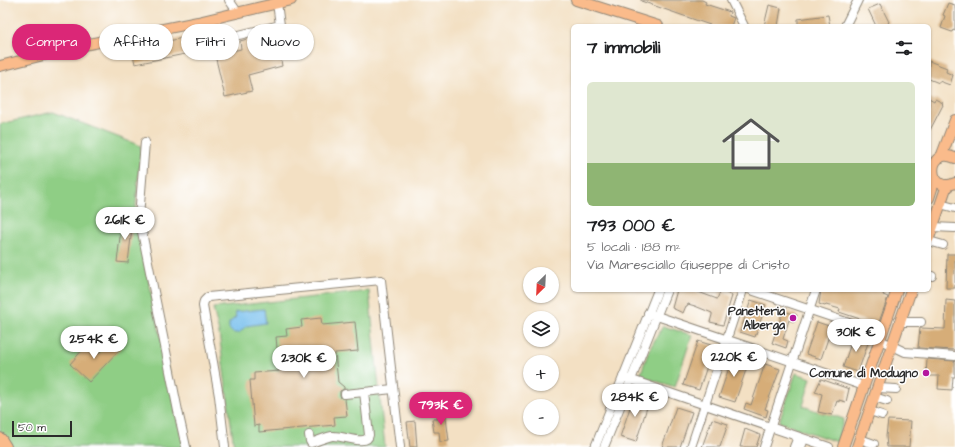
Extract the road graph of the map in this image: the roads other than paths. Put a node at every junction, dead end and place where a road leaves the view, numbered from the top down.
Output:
1 (229, 0) edge
2 (291, 0) edge
3 (576, 0) edge
4 (731, 0) edge
5 (858, 0) edge
6 (277, 3) junction
7 (238, 12) junction
8 (198, 22) junction
9 (652, 24) edge
10 (743, 24) edge
11 (846, 24) edge
12 (0, 66) edge
13 (955, 120) edge
14 (145, 142) dead end
15 (955, 158) edge
16 (935, 160) edge
17 (935, 179) junction
18 (951, 184) edge
19 (931, 192) edge
20 (940, 204) junction
21 (955, 208) edge
22 (932, 228) junction
23 (955, 228) edge
24 (931, 232) edge
25 (931, 240) edge
26 (943, 245) dead end
27 (657, 292) edge
28 (666, 292) edge
29 (742, 292) edge
30 (757, 292) edge
31 (815, 292) edge
32 (896, 292) edge
33 (910, 292) edge
34 (810, 310) junction
35 (648, 313) junction
36 (657, 316) junction
37 (900, 322) junction
38 (921, 322) dead end
39 (881, 337) junction
40 (726, 339) junction
41 (892, 346) junction
42 (955, 356) edge
43 (792, 362) junction
44 (623, 377) junction
45 (631, 380) junction
46 (864, 386) junction
47 (394, 389) junction
48 (896, 389) dead end
49 (364, 392) junction
50 (876, 392) junction
51 (345, 394) dead end
52 (888, 399) dead end
53 (705, 405) junction
54 (870, 410) junction
55 (882, 414) dead end
56 (771, 428) junction
57 (309, 435) dead end
58 (0, 439) edge
59 (806, 441) edge
60 (859, 443) edge
61 (874, 444) dead end
62 (596, 445) edge
63 (5, 447) edge
64 (186, 447) edge
65 (225, 447) edge
66 (400, 447) edge
67 (606, 447) edge
68 (690, 447) edge
69 (764, 447) edge
70 (794, 447) edge
71 (801, 447) edge
72 (829, 447) edge
73 (843, 447) edge

1 - 7 street
2 - 6 main road
3 - 9 main road
4 - 10 street
5 - 11 street
6 - 7 main road
6 - 8 street
7 - 8 main road
8 - 12 main road
13 - 16 main road
14 - 64 street
15 - 16 main road
16 - 17 main road
17 - 18 main road
17 - 19 main road
18 - 20 main road
20 - 21 street
20 - 22 main road
22 - 23 street
22 - 24 main road
25 - 26 street
27 - 35 street
28 - 36 street
29 - 40 street
30 - 34 street
31 - 34 street
32 - 39 main road
33 - 37 main road
34 - 39 street
34 - 43 street
35 - 36 street
35 - 44 street
36 - 40 street
36 - 45 street
37 - 38 street
37 - 41 main road
39 - 41 street
39 - 46 main road
40 - 43 street
40 - 53 street
41 - 42 street
41 - 50 main road
43 - 46 street
43 - 56 street
44 - 45 street
44 - 62 street
45 - 53 street
45 - 67 street
46 - 73 main road
47 - 49 street
47 - 65 street
47 - 66 street
48 - 50 street
49 - 51 street
49 - 57 street
50 - 52 street
50 - 54 main road
53 - 56 street
53 - 68 street
54 - 55 street
54 - 60 main road
56 - 59 street
56 - 69 street
58 - 63 highway
59 - 70 street
59 - 71 street
59 - 72 street
60 - 61 street
62 - 67 street

